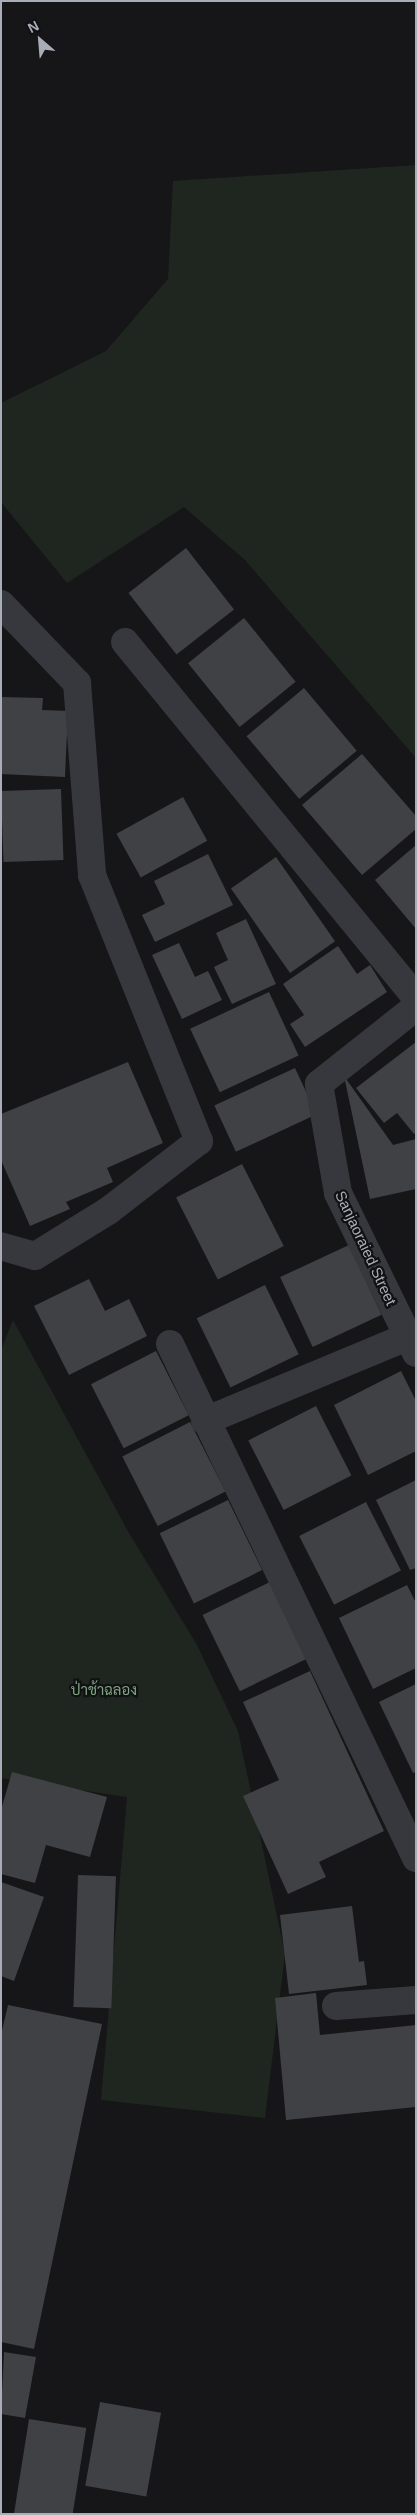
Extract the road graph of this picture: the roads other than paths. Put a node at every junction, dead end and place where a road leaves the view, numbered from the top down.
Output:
1 (1, 604) edge
2 (125, 642) dead end
3 (416, 997) edge
4 (416, 1007) edge
5 (1, 1246) edge
6 (413, 1340) edge
7 (170, 1344) dead end
8 (205, 1421) junction
9 (416, 1858) edge
10 (416, 2000) edge
11 (336, 2006) dead end

1 - 5 street
2 - 3 street
4 - 6 street, Sanjaoraied Street
6 - 8 street
7 - 8 street
8 - 9 street
10 - 11 street

